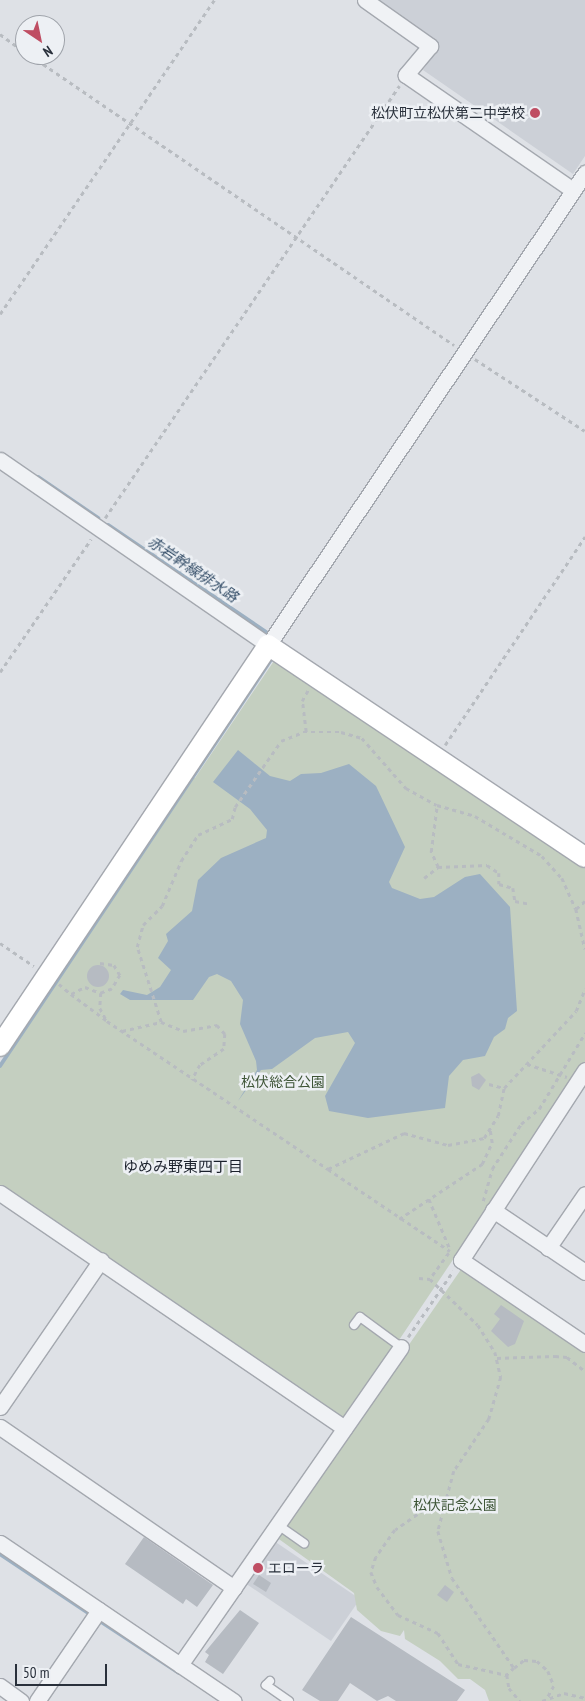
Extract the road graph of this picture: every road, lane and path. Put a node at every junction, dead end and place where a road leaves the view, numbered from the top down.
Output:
1 (214, 0) edge
2 (365, 0) edge
3 (0, 34) edge
4 (15, 45) edge
5 (44, 65) edge
6 (406, 75) junction
7 (129, 124) junction
8 (585, 172) edge
9 (573, 190) junction
10 (297, 234) junction
11 (0, 314) edge
12 (465, 352) junction
13 (585, 431) edge
14 (0, 460) edge
15 (100, 528) junction
16 (585, 537) edge
17 (268, 645) junction
18 (0, 672) edge
19 (315, 676) junction
20 (306, 732) junction
21 (444, 747) dead end
22 (437, 805) junction
23 (585, 857) edge
24 (438, 867) junction
25 (424, 878) dead end
26 (585, 901) edge
27 (530, 904) dead end
28 (576, 909) junction
29 (0, 943) edge
30 (585, 949) edge
31 (100, 963) dead end
32 (48, 975) junction
33 (585, 989) edge
34 (101, 993) junction
35 (71, 994) junction
36 (107, 1021) junction
37 (161, 1022) junction
38 (122, 1031) junction
39 (585, 1032) edge
40 (0, 1046) edge
41 (527, 1063) junction
42 (585, 1070) edge
43 (561, 1074) junction
44 (192, 1080) junction
45 (489, 1084) dead end
46 (504, 1088) junction
47 (490, 1128) junction
48 (328, 1169) junction
49 (0, 1193) edge
50 (585, 1194) edge
51 (429, 1200) junction
52 (486, 1210) junction
53 (399, 1219) junction
54 (456, 1244) dead end
55 (548, 1248) junction
56 (456, 1255) junction
57 (101, 1260) junction
58 (585, 1272) edge
59 (419, 1278) dead end
60 (430, 1278) junction
61 (441, 1289) junction
62 (354, 1325) dead end
63 (585, 1344) edge
64 (401, 1346) junction
65 (497, 1358) junction
66 (585, 1371) edge
67 (0, 1407) edge
68 (0, 1427) edge
69 (344, 1428) junction
70 (442, 1512) junction
71 (278, 1525) junction
72 (0, 1543) edge
73 (304, 1543) dead end
74 (234, 1588) junction
75 (99, 1610) junction
76 (180, 1666) junction
77 (514, 1668) junction
78 (507, 1676) junction
79 (270, 1681) dead end
80 (0, 1686) edge
81 (548, 1697) junction
82 (585, 1698) edge
83 (21, 1701) edge
84 (37, 1701) edge
85 (233, 1701) edge
86 (289, 1701) edge
87 (518, 1701) edge
88 (542, 1701) edge

1 - 7 path
2 - 6 street
3 - 4 path
5 - 7 path
6 - 9 street
6 - 10 path
7 - 10 path
7 - 11 path
8 - 9 street
9 - 12 street
10 - 12 path
10 - 15 path
12 - 13 path
12 - 17 street
14 - 15 street
15 - 17 street
15 - 18 path
16 - 21 path
17 - 19 street
17 - 32 street
19 - 20 path
19 - 23 street
20 - 22 path
20 - 37 path
22 - 24 path
22 - 28 path
24 - 25 path
24 - 27 path
26 - 28 path
28 - 30 path
29 - 32 path
31 - 34 path
32 - 35 path
32 - 40 street
33 - 41 path
34 - 35 path
34 - 36 path
35 - 36 path
36 - 38 path
37 - 38 path
37 - 44 path
38 - 44 path
39 - 43 path
41 - 43 path
41 - 46 path
42 - 52 street
43 - 52 path
44 - 48 path
45 - 46 path
46 - 47 path
47 - 48 path
47 - 51 path
48 - 53 path
49 - 57 street
50 - 55 street
51 - 53 path
51 - 56 path
52 - 55 street
52 - 56 street
53 - 56 path
54 - 56 path
55 - 58 street
56 - 60 path
56 - 61 path
56 - 63 street
57 - 67 street
57 - 69 street
59 - 60 path
60 - 61 path
61 - 64 path
61 - 65 path
62 - 64 lane
64 - 69 street
65 - 66 path
65 - 70 path
68 - 74 street
69 - 71 street
70 - 77 path
70 - 78 path
71 - 73 lane
71 - 74 street
72 - 75 street
74 - 76 street
75 - 76 street
75 - 84 street
76 - 85 street
77 - 78 path
77 - 81 path
78 - 87 path
79 - 86 lane
80 - 83 street
81 - 82 path
81 - 88 path

